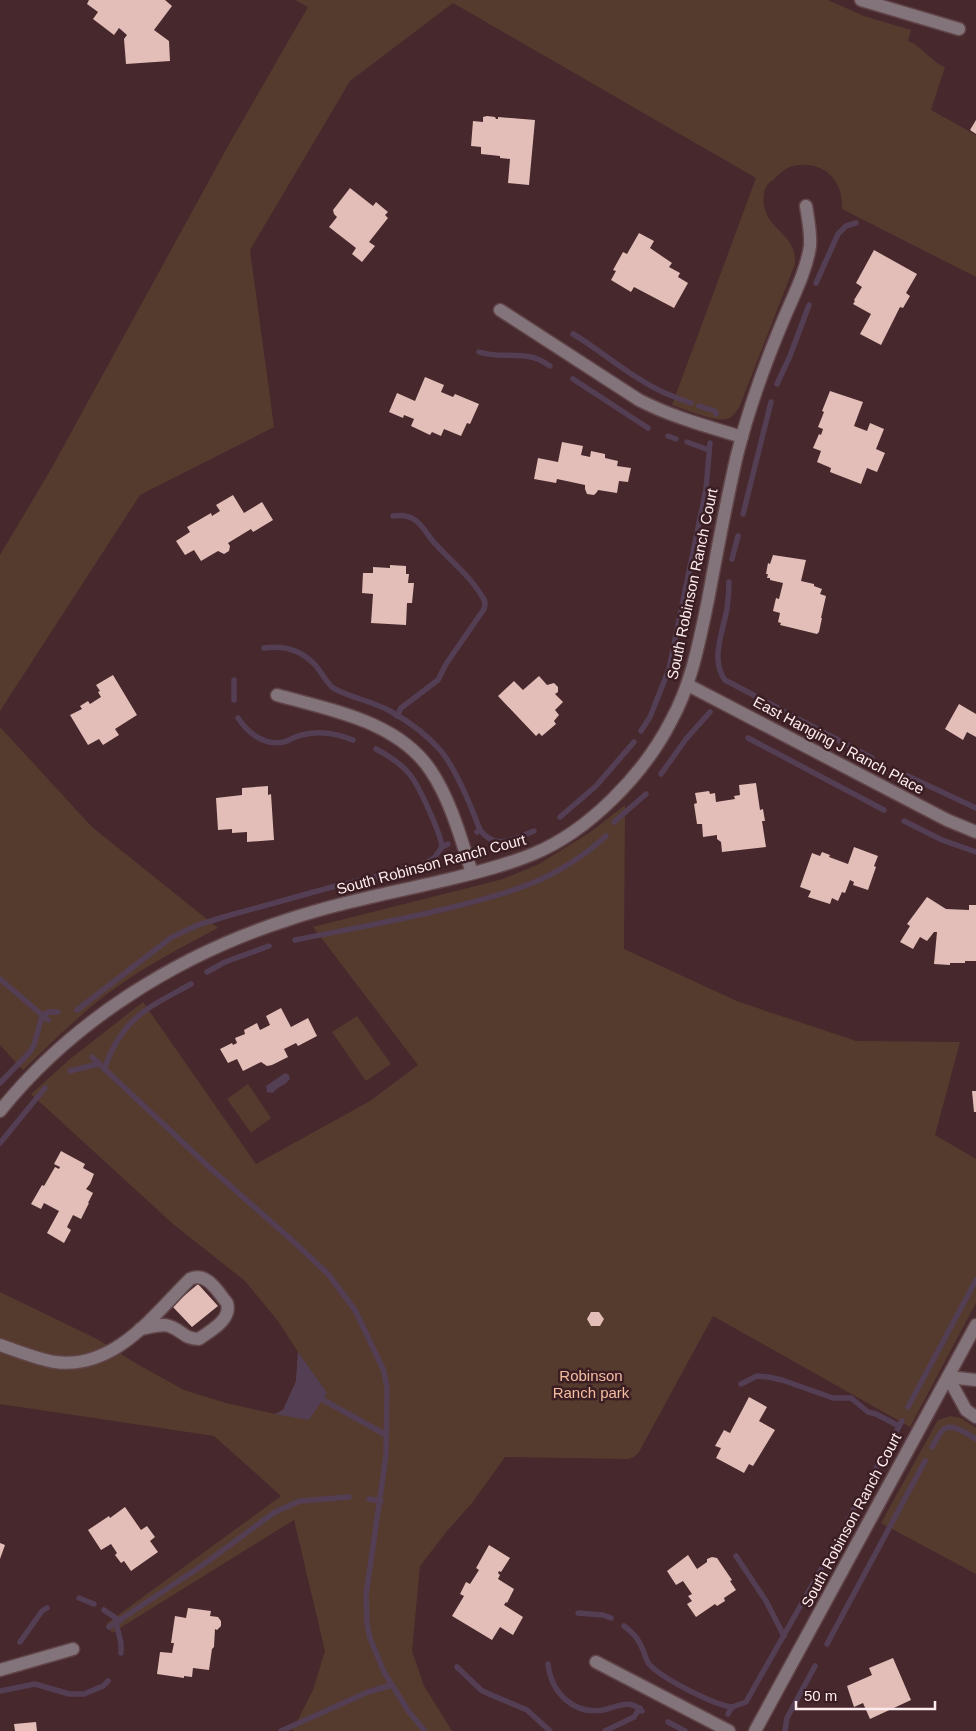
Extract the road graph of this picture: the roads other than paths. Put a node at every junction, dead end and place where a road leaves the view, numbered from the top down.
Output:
1 (862, 0) edge
2 (959, 29) dead end
3 (806, 206) dead end
4 (500, 310) dead end
5 (742, 437) junction
6 (688, 685) junction
7 (277, 695) dead end
8 (976, 832) edge
9 (472, 873) junction
10 (0, 1111) edge
11 (976, 1325) edge
12 (140, 1329) junction
13 (0, 1345) edge
14 (948, 1377) junction
15 (976, 1380) edge
16 (976, 1417) edge
17 (73, 1649) dead end
18 (596, 1662) dead end
19 (0, 1670) edge
20 (729, 1731) edge
21 (755, 1731) edge

1 - 2 street
3 - 5 street, South Robinson Ranch Court
4 - 5 street
5 - 6 street, South Robinson Ranch Court
6 - 8 street, East Hanging J Ranch Place
6 - 9 street, South Robinson Ranch Court
7 - 9 street
9 - 10 street, South Robinson Ranch Court
11 - 14 street, South Robinson Ranch Court
12 - 12 street
12 - 13 street
14 - 15 street
14 - 16 street
14 - 21 street, South Robinson Ranch Court
17 - 19 street
18 - 20 street

